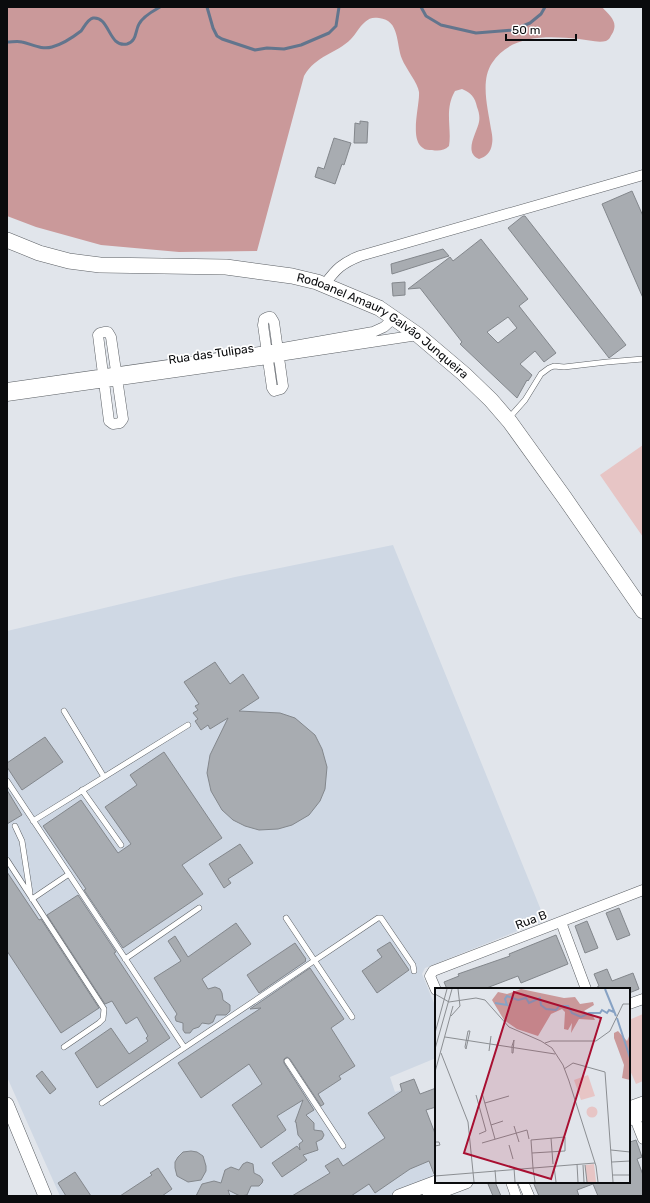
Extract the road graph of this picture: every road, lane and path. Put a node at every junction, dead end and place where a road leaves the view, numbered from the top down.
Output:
1 (643, 175) edge
2 (7, 240) edge
3 (325, 284) junction
4 (394, 318) junction
5 (418, 335) junction
6 (278, 352) junction
7 (267, 355) junction
8 (643, 359) edge
9 (116, 376) junction
10 (103, 378) junction
11 (7, 388) edge
12 (7, 396) edge
13 (508, 420) junction
14 (643, 611) edge
15 (64, 711) dead end
16 (188, 724) dead end
17 (104, 776) junction
18 (7, 781) edge
19 (82, 790) junction
20 (33, 820) junction
21 (15, 826) dead end
22 (121, 845) dead end
23 (7, 860) edge
24 (69, 874) junction
25 (643, 890) edge
26 (31, 897) junction
27 (199, 908) dead end
28 (286, 918) dead end
29 (561, 922) junction
30 (125, 959) junction
31 (313, 961) junction
32 (414, 971) dead end
33 (435, 988) edge
34 (586, 988) edge
35 (643, 999) edge
36 (630, 1004) edge
37 (352, 1017) dead end
38 (64, 1047) dead end
39 (184, 1047) junction
40 (287, 1061) dead end
41 (102, 1103) dead end
42 (7, 1104) edge
43 (637, 1110) edge
44 (643, 1139) edge
45 (343, 1146) dead end
46 (435, 1182) edge
47 (463, 1183) edge
48 (511, 1183) edge
49 (523, 1183) edge
50 (45, 1196) edge
51 (399, 1196) edge
52 (429, 1196) edge
53 (516, 1196) edge
54 (529, 1196) edge

1 - 3 street
2 - 3 main road, Rodoanel Amaury Galvão Junqueira
3 - 4 main road, Rodoanel Amaury Galvão Junqueira
4 - 5 main road, Rodoanel Amaury Galvão Junqueira
4 - 6 street, Rua das Tulipas
5 - 6 street, Rua das Tulipas
5 - 13 main road, Rodoanel Amaury Galvão Junqueira
6 - 7 street, Rua das Tulipas
6 - 7 street
6 - 7 street
7 - 9 street, Rua das Tulipas
8 - 13 lane
9 - 10 street, Rua das Tulipas
9 - 10 street
9 - 10 street
10 - 11 street, Rua das Tulipas
10 - 12 street, Rua das Tulipas
13 - 14 main road, Rodoanel Amaury Galvão Junqueira
15 - 17 lane
16 - 17 lane
17 - 19 lane
18 - 20 lane
19 - 20 lane
19 - 22 lane
20 - 24 lane
21 - 26 lane
23 - 26 lane
24 - 26 lane
24 - 30 lane
25 - 29 street, Rua B
26 - 38 lane
27 - 30 lane
28 - 31 lane
29 - 33 street, Rua B
29 - 34 street
30 - 39 lane
31 - 32 lane
31 - 37 lane
31 - 39 lane
35 - 36 street
39 - 41 lane
40 - 45 lane
42 - 50 street
43 - 44 street
46 - 51 street
47 - 52 street
48 - 53 street
49 - 54 street

